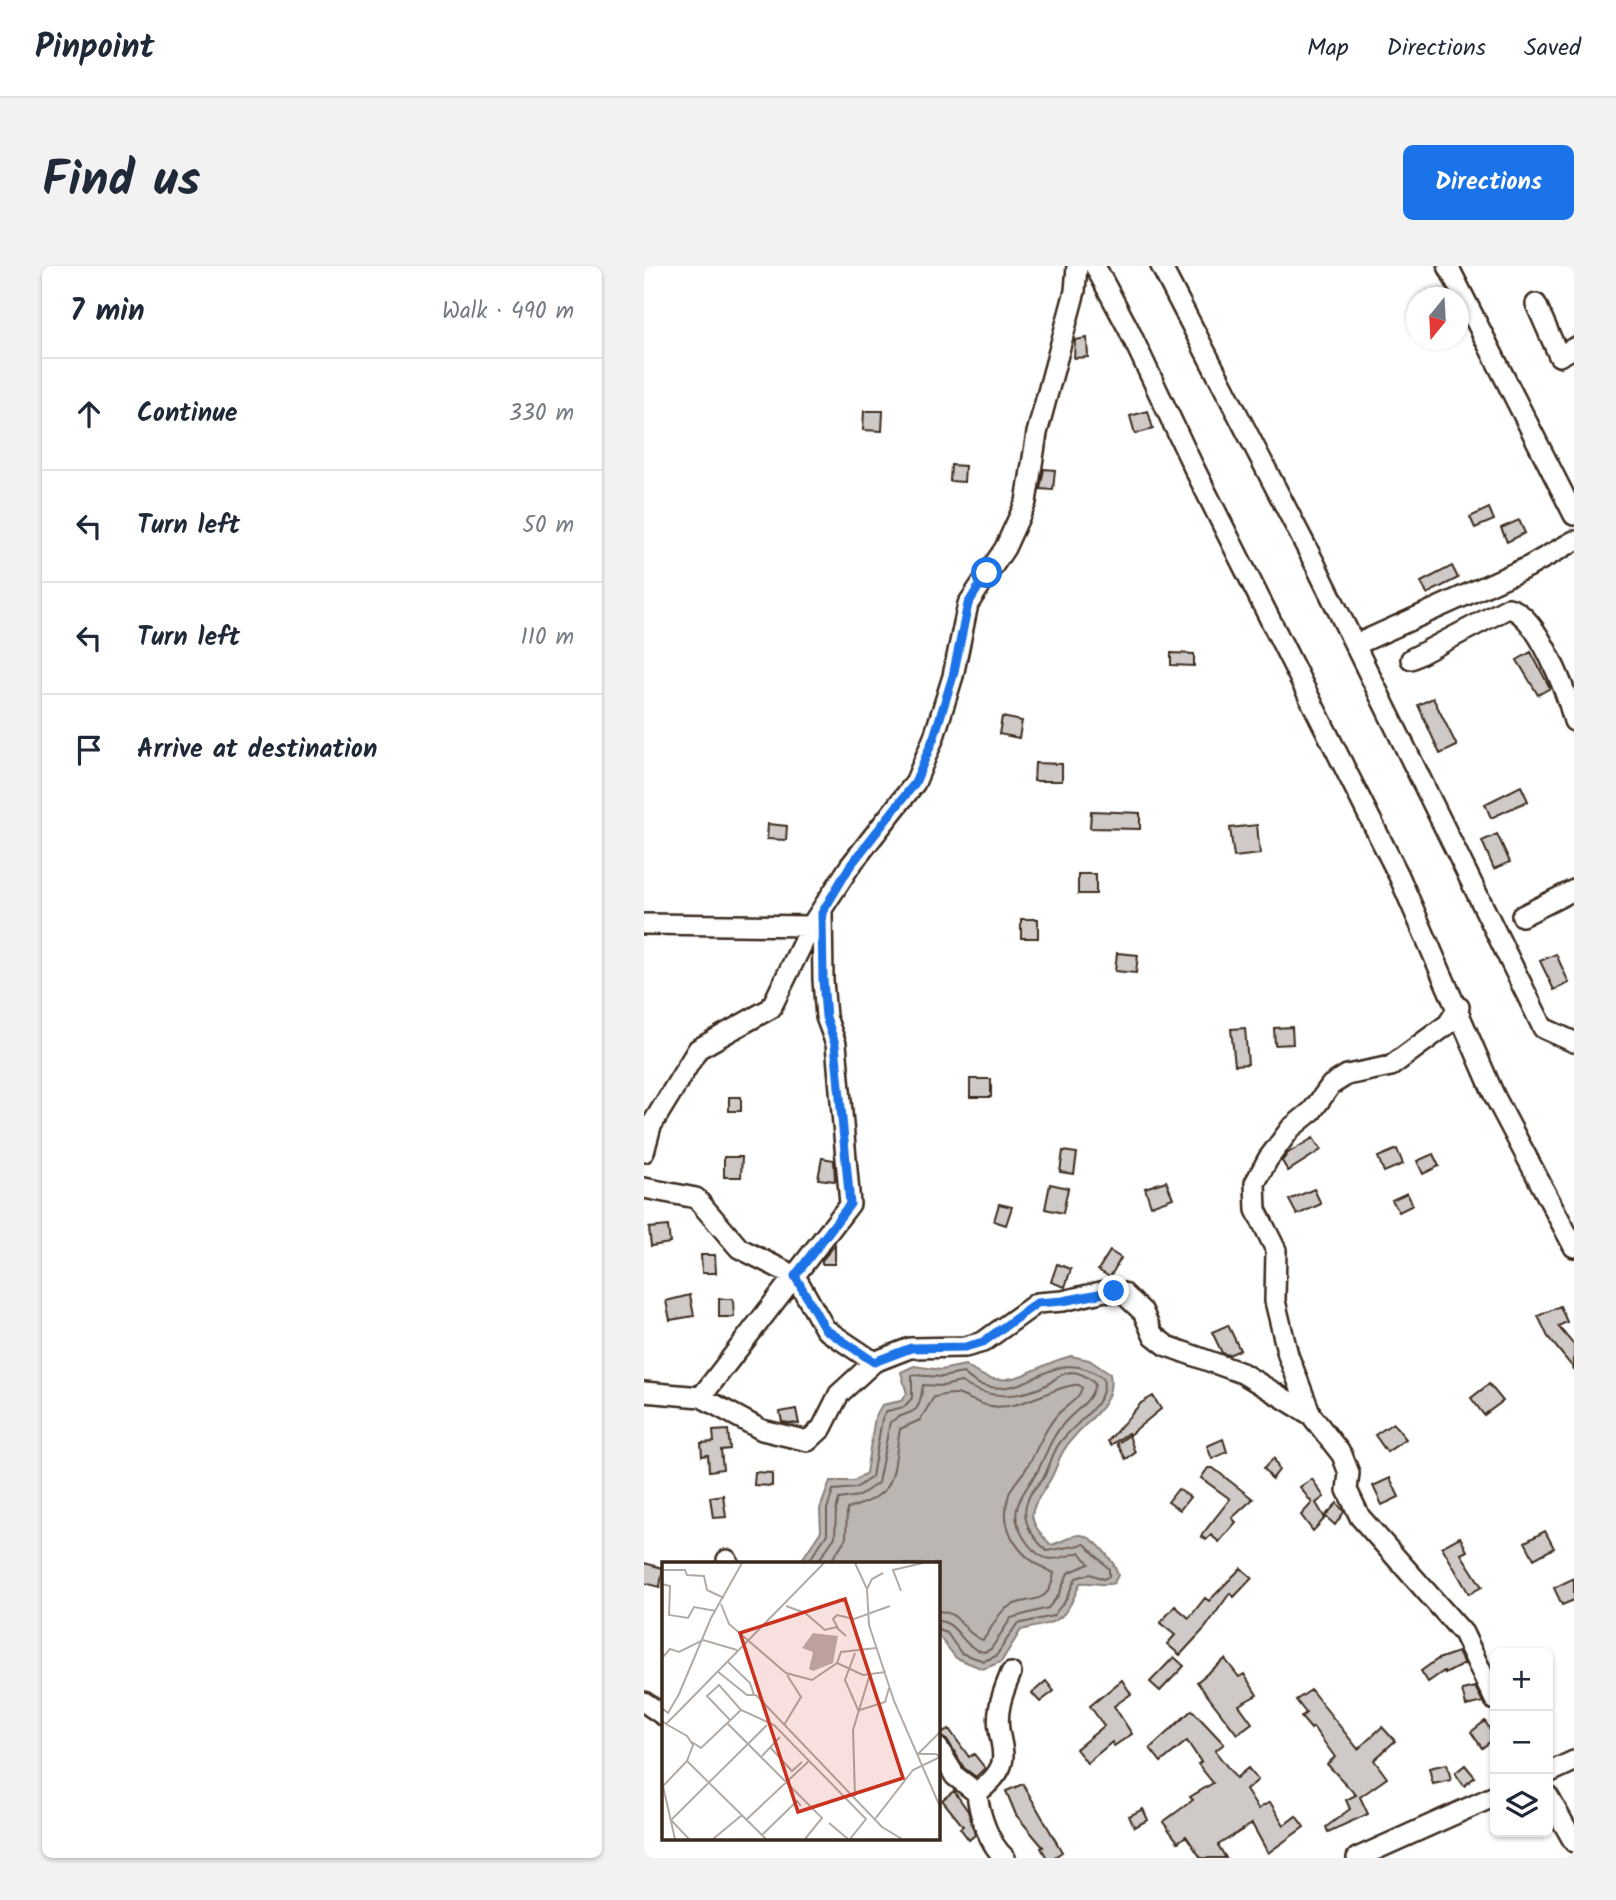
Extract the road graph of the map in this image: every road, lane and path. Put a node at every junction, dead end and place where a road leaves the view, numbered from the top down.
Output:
1 (1077, 266) edge
2 (1095, 266) edge
3 (1161, 266) edge
4 (1448, 266) edge
5 (1536, 304) dead end
6 (1574, 348) edge
7 (1574, 515) edge
8 (1574, 541) edge
9 (1355, 645) junction
10 (1411, 659) dead end
11 (1574, 721) edge
12 (1574, 890) edge
13 (1522, 916) dead end
14 (817, 920) junction
15 (644, 924) edge
16 (1459, 1007) junction
17 (1574, 1042) edge
18 (644, 1152) edge
19 (644, 1188) edge
20 (1574, 1247) edge
21 (795, 1276) junction
22 (874, 1362) junction
23 (644, 1392) edge
24 (701, 1397) junction
25 (1311, 1415) junction
26 (1011, 1673) dead end
27 (1490, 1690) edge
28 (644, 1702) edge
29 (662, 1714) edge
30 (940, 1751) edge
31 (1574, 1761) edge
32 (1553, 1771) edge
33 (977, 1793) junction
34 (1490, 1798) edge
35 (1553, 1805) edge
36 (1574, 1842) edge
37 (1005, 1858) edge
38 (1356, 1858) edge

1 - 14 street
2 - 16 street
3 - 9 street
4 - 7 street
5 - 6 street
8 - 9 street
9 - 17 street
10 - 11 street
12 - 13 street
14 - 15 street
14 - 18 street
14 - 21 street
16 - 20 street
16 - 25 street
19 - 21 street
21 - 22 street
21 - 24 street
22 - 24 street
22 - 25 street
23 - 24 street
25 - 27 street
26 - 33 street
28 - 29 street
30 - 33 street
31 - 32 street
33 - 37 street
34 - 38 street
35 - 36 street

